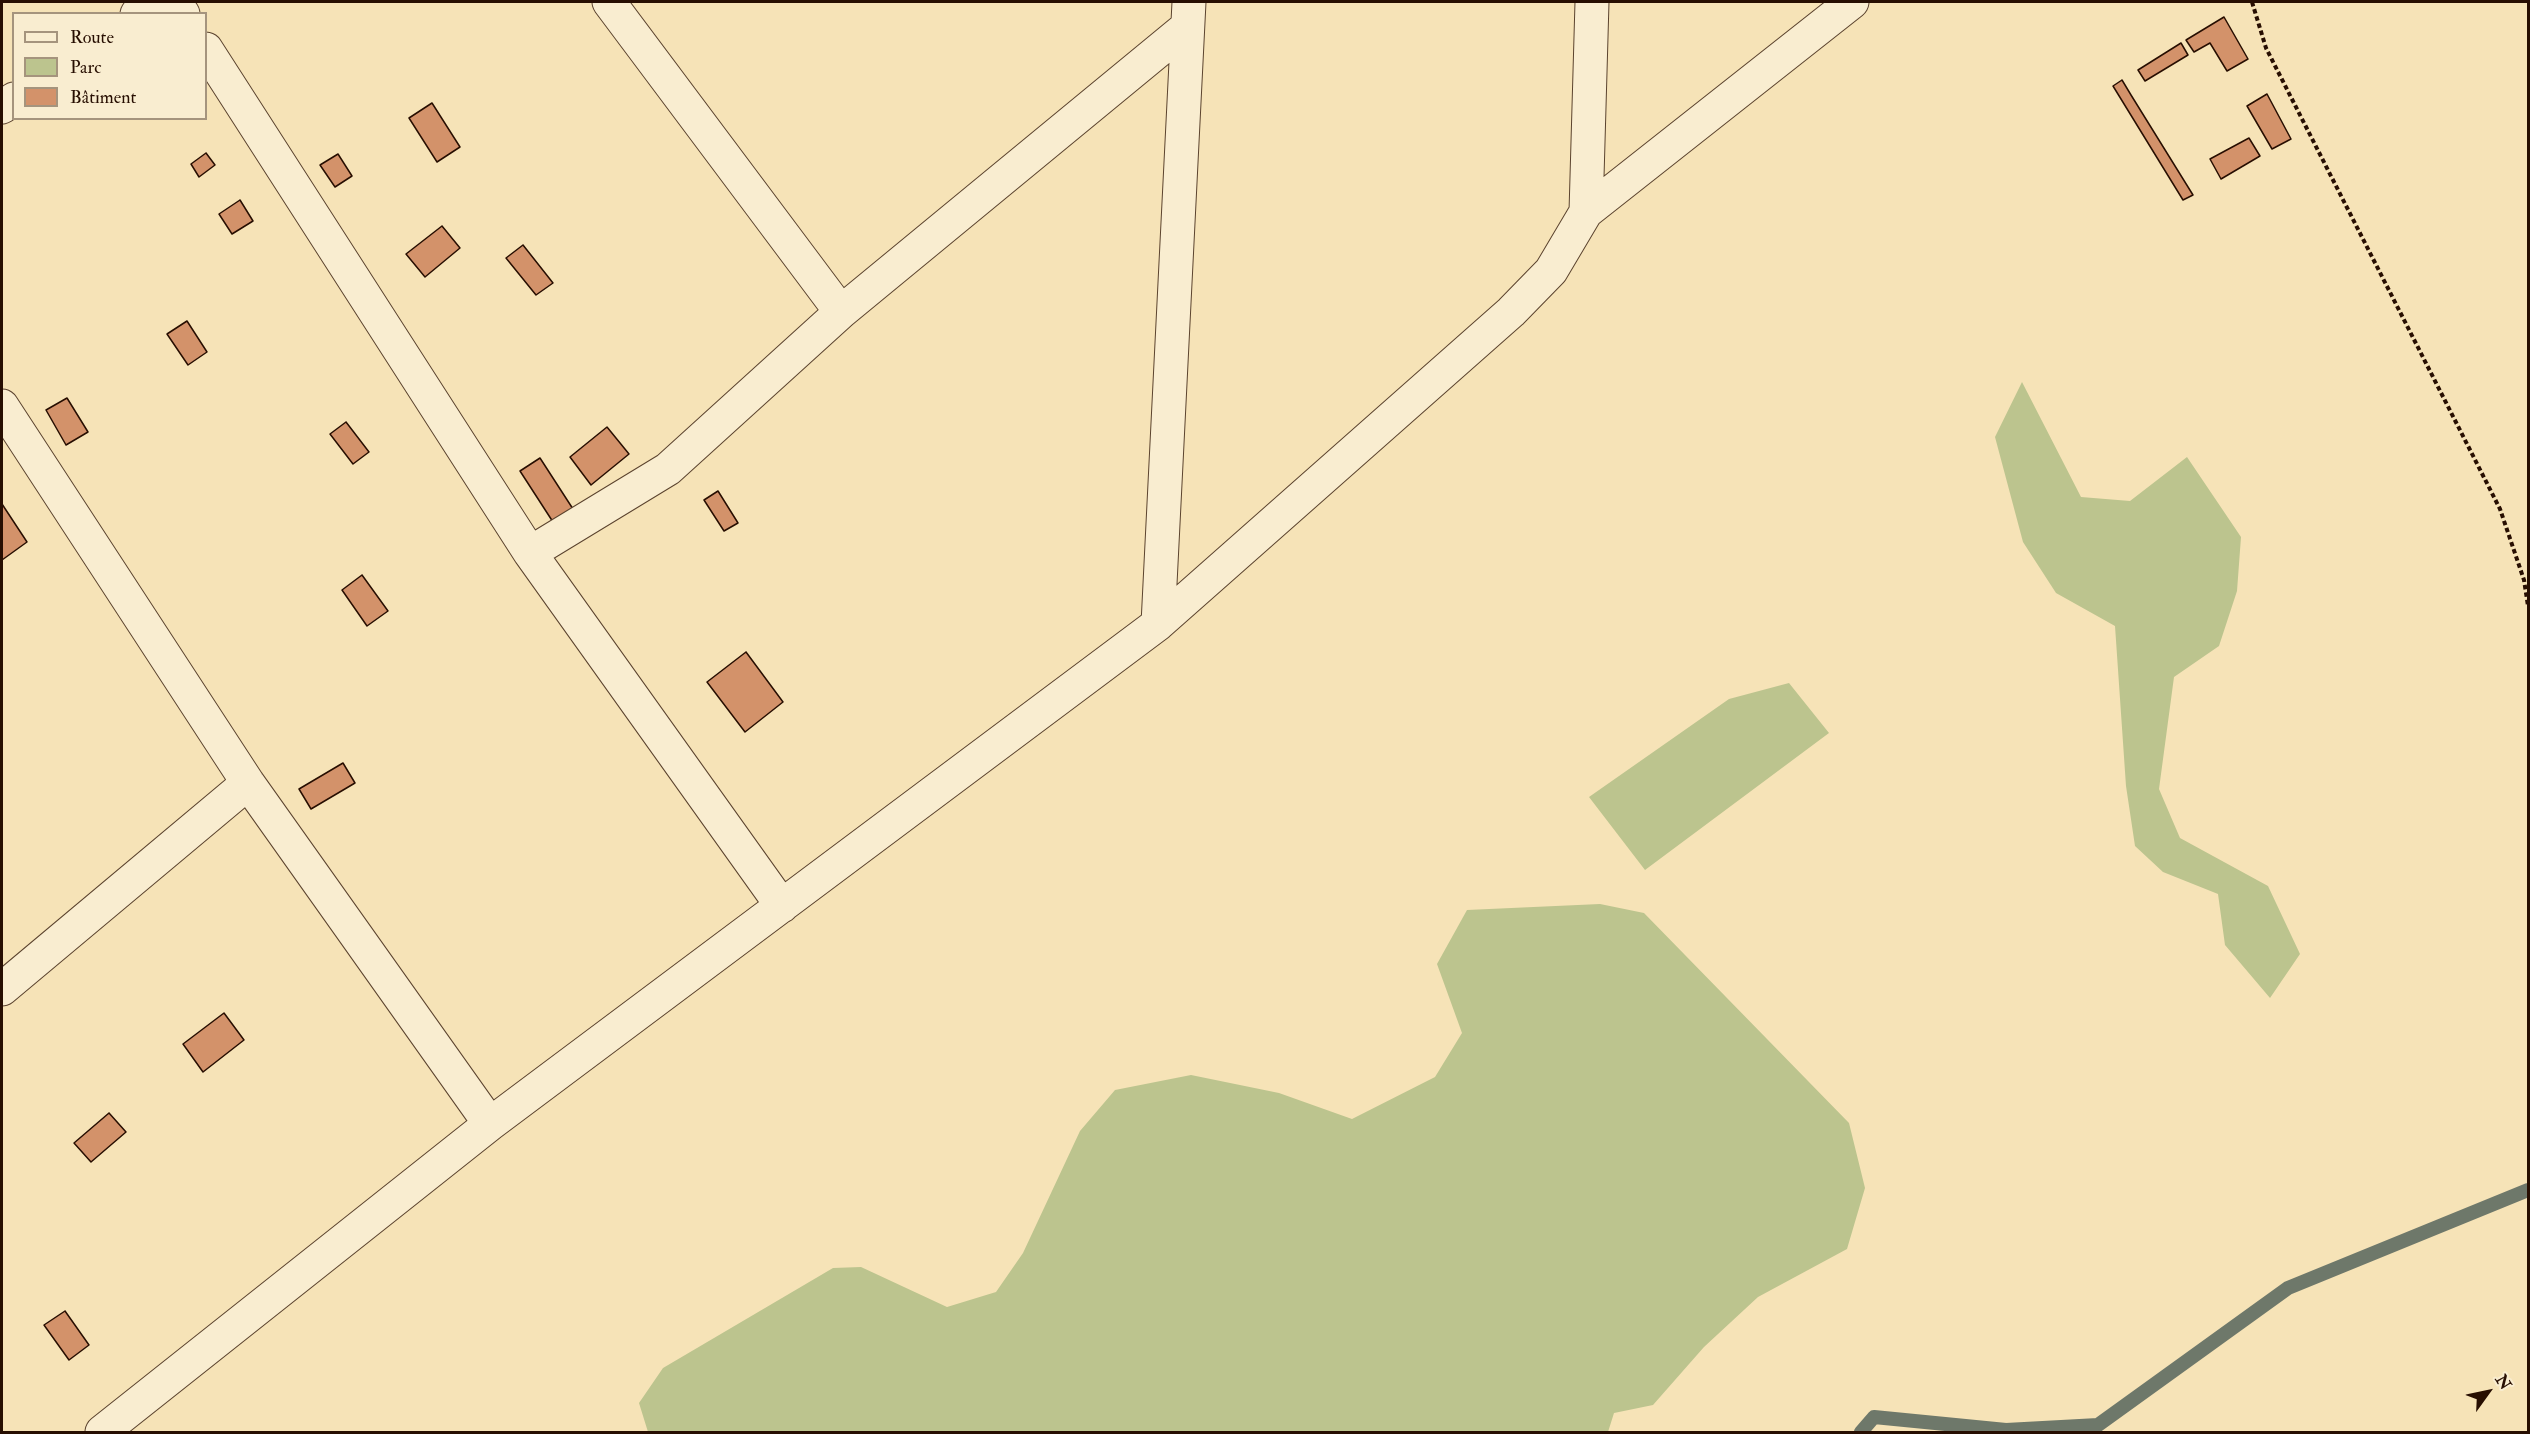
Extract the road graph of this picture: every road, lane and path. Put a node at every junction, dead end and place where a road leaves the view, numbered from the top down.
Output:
1 (154, 2) edge
2 (609, 2) edge
3 (1592, 2) edge
4 (1852, 2) edge
5 (2252, 2) edge
6 (140, 12) edge
7 (1188, 14) edge
8 (207, 51) edge
9 (1586, 212) junction
10 (841, 312) junction
11 (2, 406) edge
12 (530, 553) junction
13 (2529, 606) edge
14 (1158, 624) junction
15 (248, 783) junction
16 (782, 906) junction
17 (2, 989) edge
18 (490, 1124) junction
19 (102, 1432) edge

1 - 6 street
2 - 10 street
3 - 9 street
4 - 9 street
5 - 13 path
7 - 10 street
7 - 14 street
8 - 12 street
9 - 14 street
10 - 12 street
11 - 15 street
12 - 16 street
14 - 16 street
15 - 17 street
15 - 18 street
16 - 18 street
18 - 19 street

